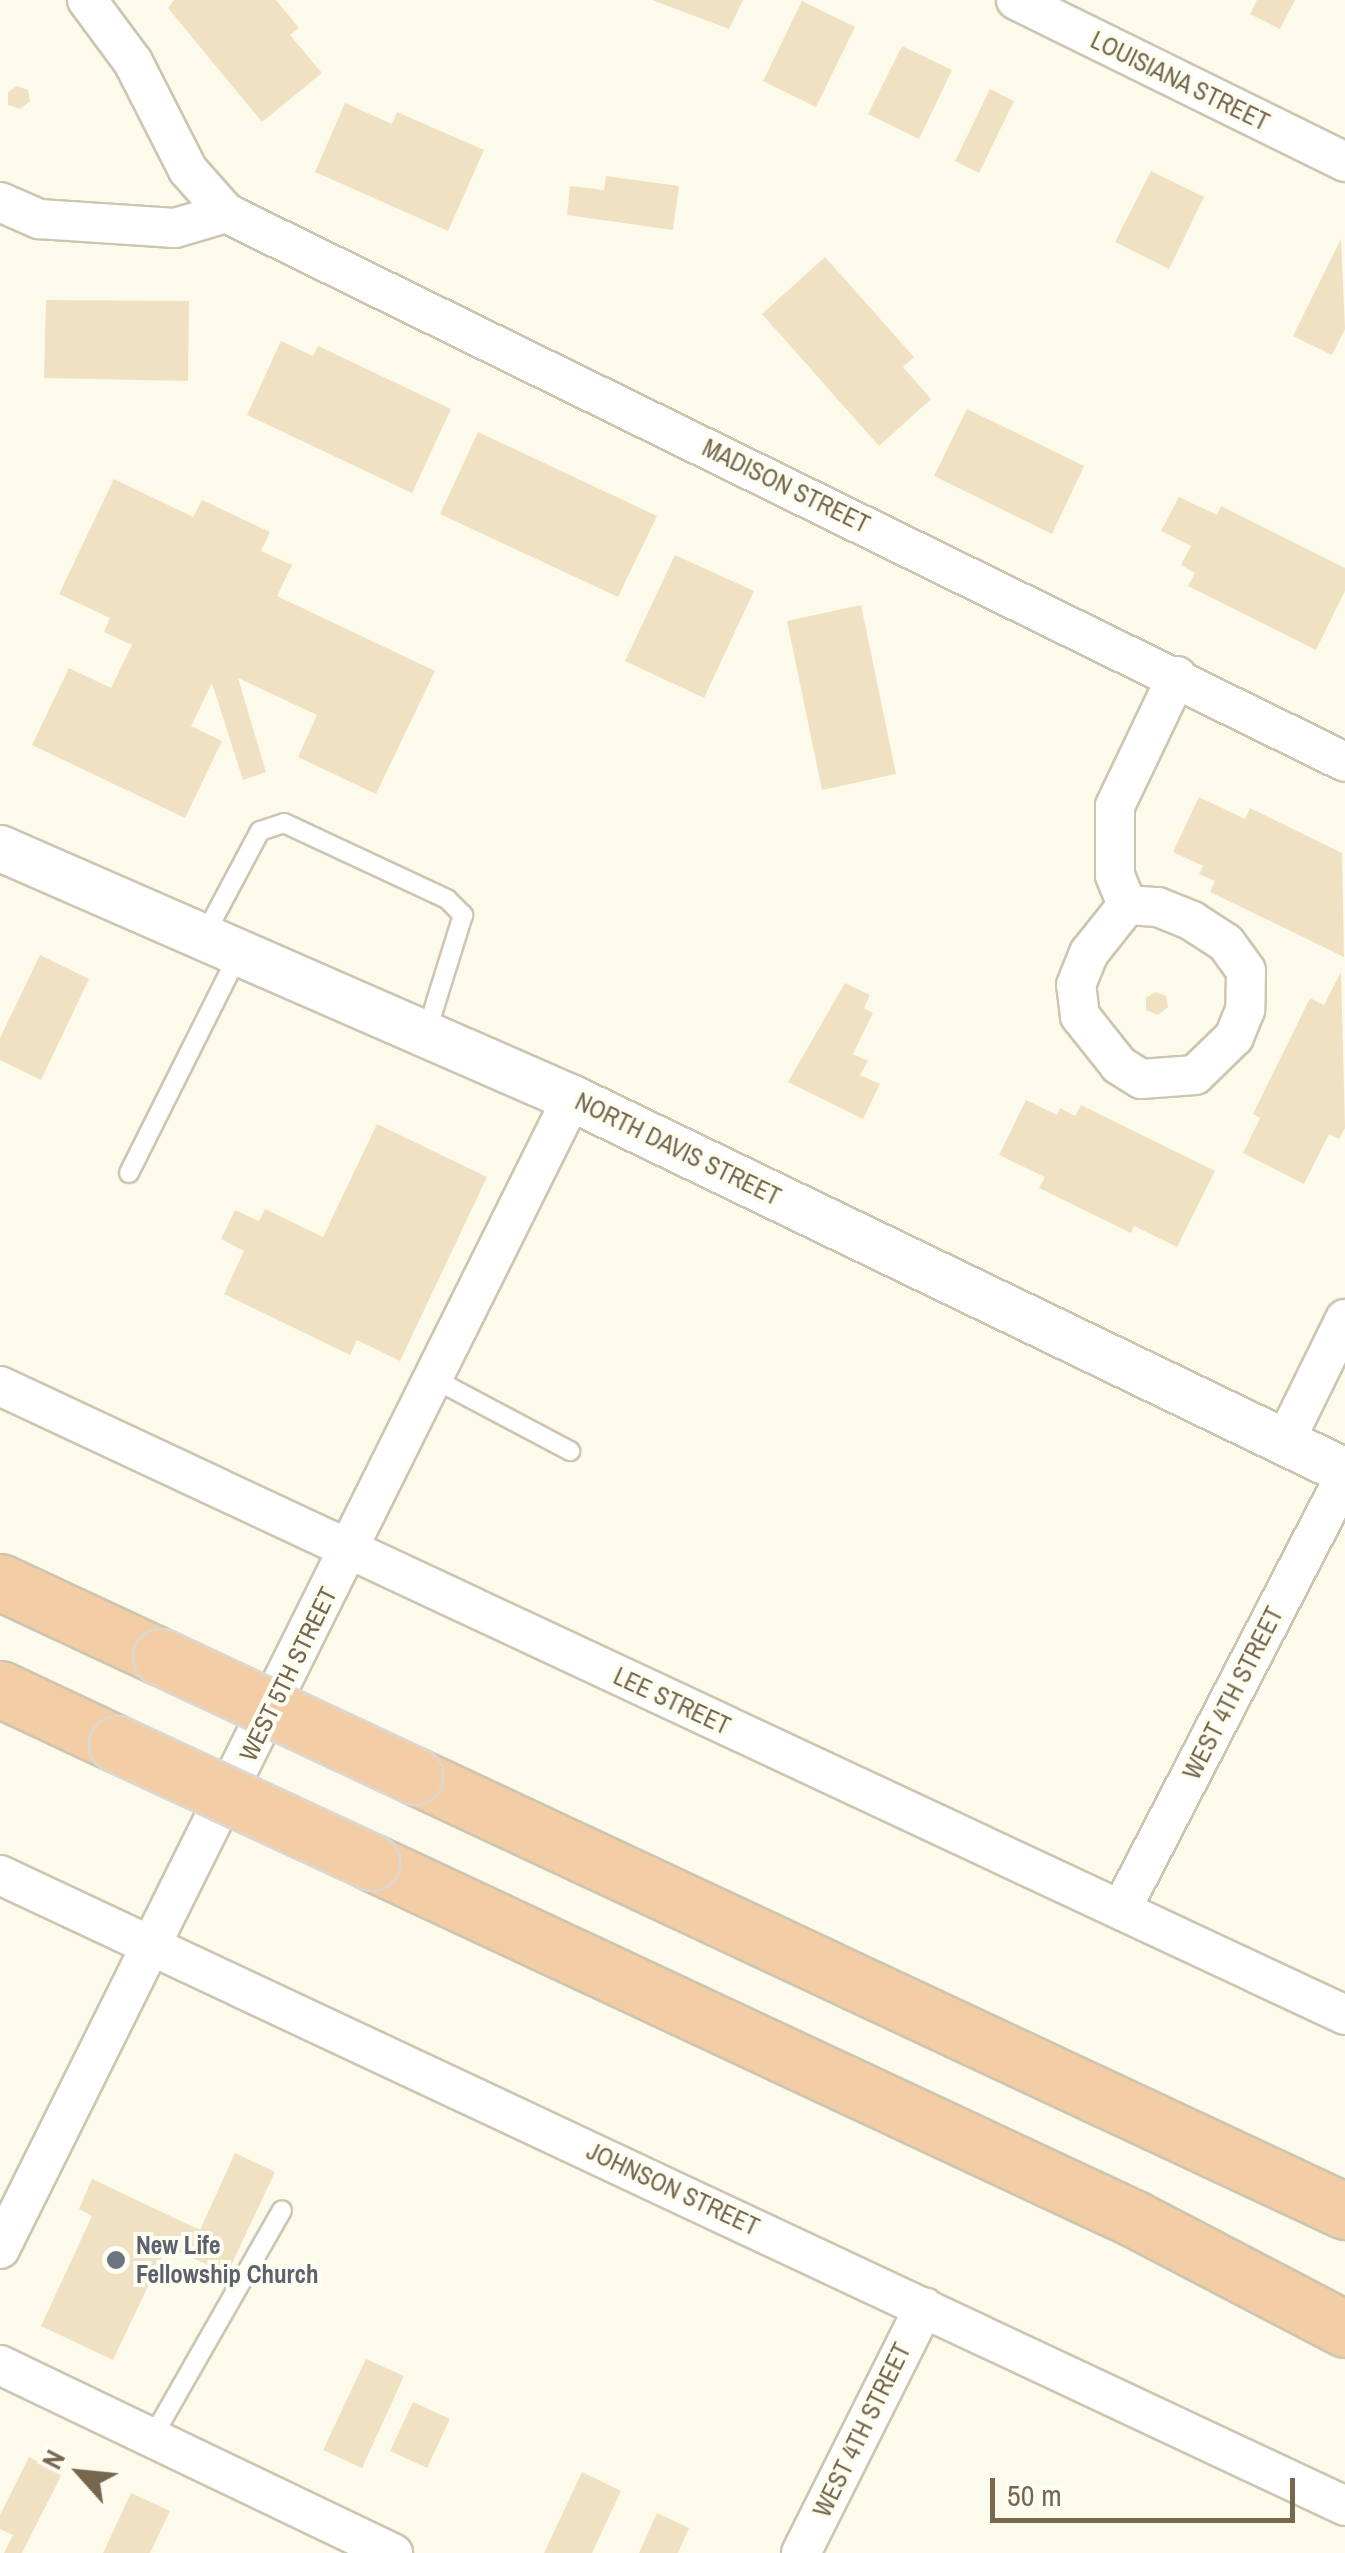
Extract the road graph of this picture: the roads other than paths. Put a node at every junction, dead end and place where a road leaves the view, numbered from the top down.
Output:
1 (86, 0) edge
2 (1016, 0) edge
3 (1345, 162) edge
4 (0, 202) edge
5 (226, 212) junction
6 (1177, 676) junction
7 (1345, 762) edge
8 (0, 848) edge
9 (1127, 905) junction
10 (220, 946) junction
11 (426, 1035) junction
12 (572, 1098) junction
13 (129, 1173) dead end
14 (1345, 1319) edge
15 (436, 1380) junction
16 (0, 1386) edge
17 (1285, 1441) junction
18 (570, 1451) dead end
19 (1345, 1473) edge
20 (348, 1550) junction
21 (0, 1582) edge
22 (0, 1689) edge
23 (0, 1875) edge
24 (1121, 1910) junction
25 (156, 1947) junction
26 (1345, 2014) edge
27 (282, 2210) dead end
28 (1345, 2211) edge
29 (0, 2249) edge
30 (924, 2307) junction
31 (1345, 2329) edge
32 (0, 2365) edge
33 (152, 2438) junction
34 (1345, 2506) edge
35 (393, 2553) edge
36 (801, 2553) edge

1 - 5 street, MADISON STREET
2 - 3 street, LOUISIANA STREET
4 - 5 street
5 - 6 street, MADISON STREET
6 - 7 street, MADISON STREET
6 - 9 street
8 - 10 street, NORTH DAVIS STREET
9 - 9 street
10 - 11 street, NORTH DAVIS STREET
10 - 11 lane
10 - 13 lane
11 - 12 street, NORTH DAVIS STREET
12 - 15 street, WEST 5TH STREET
12 - 17 street, NORTH DAVIS STREET
14 - 17 street
15 - 18 lane
15 - 20 street, WEST 5TH STREET
16 - 20 street, LEE STREET
17 - 19 street, NORTH DAVIS STREET
19 - 24 street, WEST 4TH STREET
20 - 24 street, LEE STREET
20 - 25 street, WEST 5TH STREET
21 - 28 highway, bridge
22 - 31 highway, bridge
23 - 25 street, JOHNSON STREET
24 - 26 street, LEE STREET
25 - 29 street, WEST 5TH STREET
25 - 30 street, JOHNSON STREET
27 - 33 lane
30 - 34 street, JOHNSON STREET
30 - 36 street, WEST 4TH STREET
32 - 33 street
33 - 35 street

